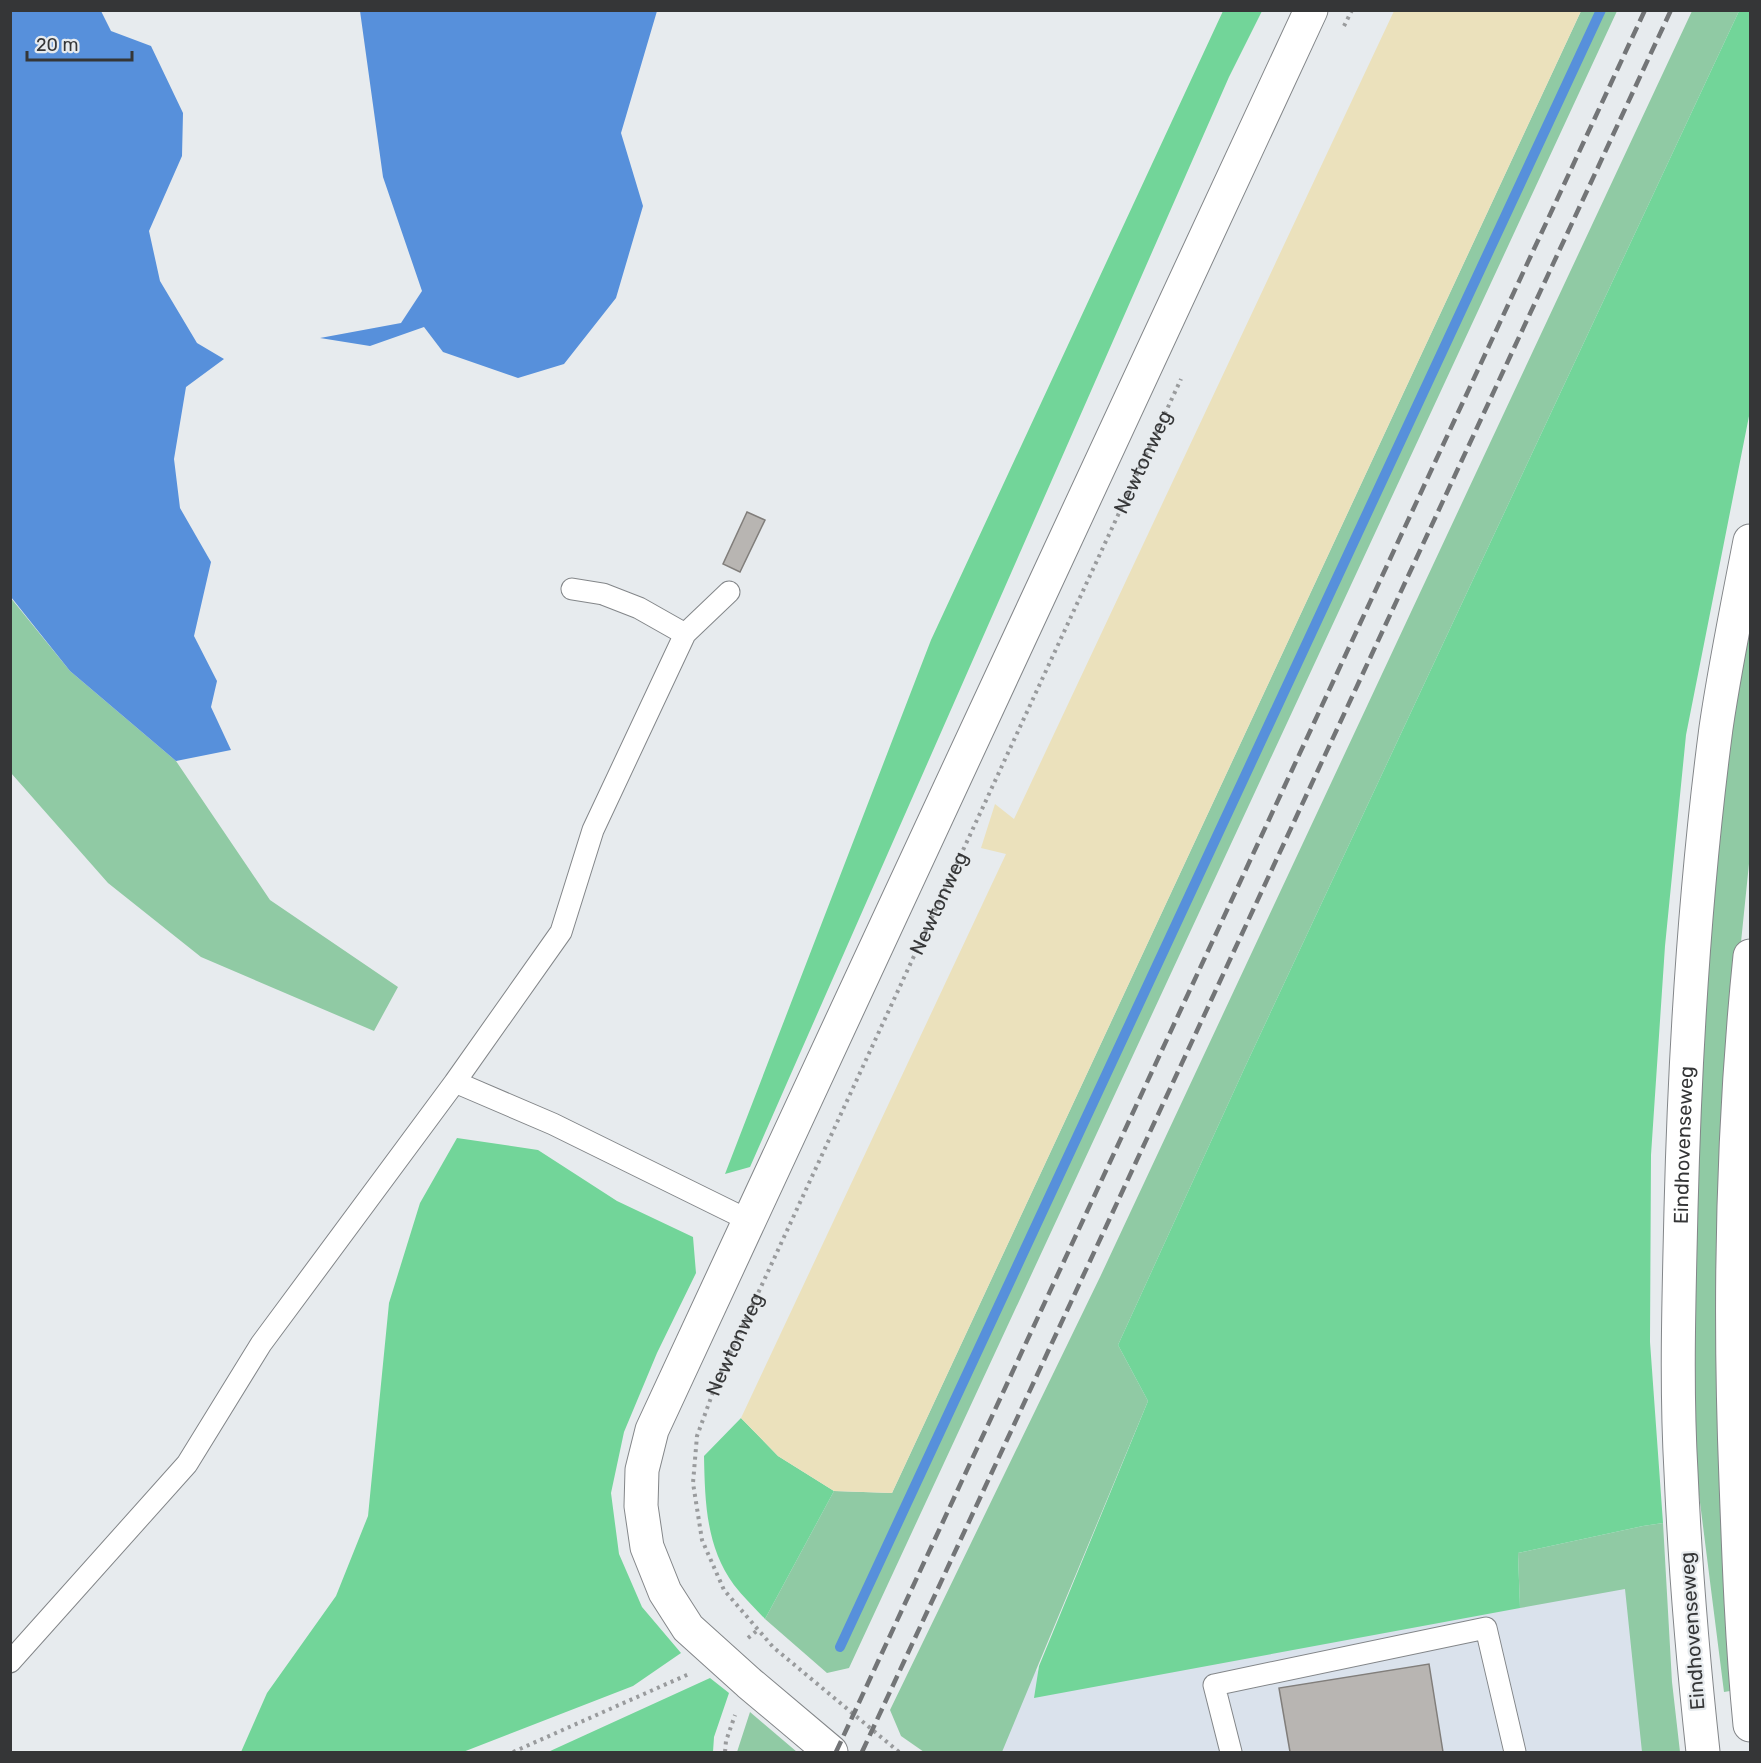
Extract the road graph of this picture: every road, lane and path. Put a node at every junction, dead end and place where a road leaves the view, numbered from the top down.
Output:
1 (1311, 10) edge
2 (1352, 10) edge
3 (1342, 32) dead end
4 (1181, 378) dead end
5 (1750, 542) edge
6 (572, 589) dead end
7 (729, 592) dead end
8 (685, 634) junction
9 (1750, 956) edge
10 (455, 1082) junction
11 (750, 1221) junction
12 (724, 1659) junction
13 (10, 1662) edge
14 (1750, 1725) edge
15 (513, 1752) edge
16 (831, 1752) edge
17 (899, 1752) edge
18 (1231, 1752) edge
19 (1515, 1752) edge
20 (1703, 1752) edge

1 - 11 main road, Newtonweg
2 - 3 path
4 - 17 path, Newtonweg
5 - 20 main road, Eindhovenseweg
6 - 8 lane
7 - 8 lane
8 - 10 lane
9 - 14 main road
10 - 11 lane
10 - 13 lane
11 - 12 main road, Newtonweg
12 - 15 path
12 - 16 main road, Newtonweg
18 - 19 lane

